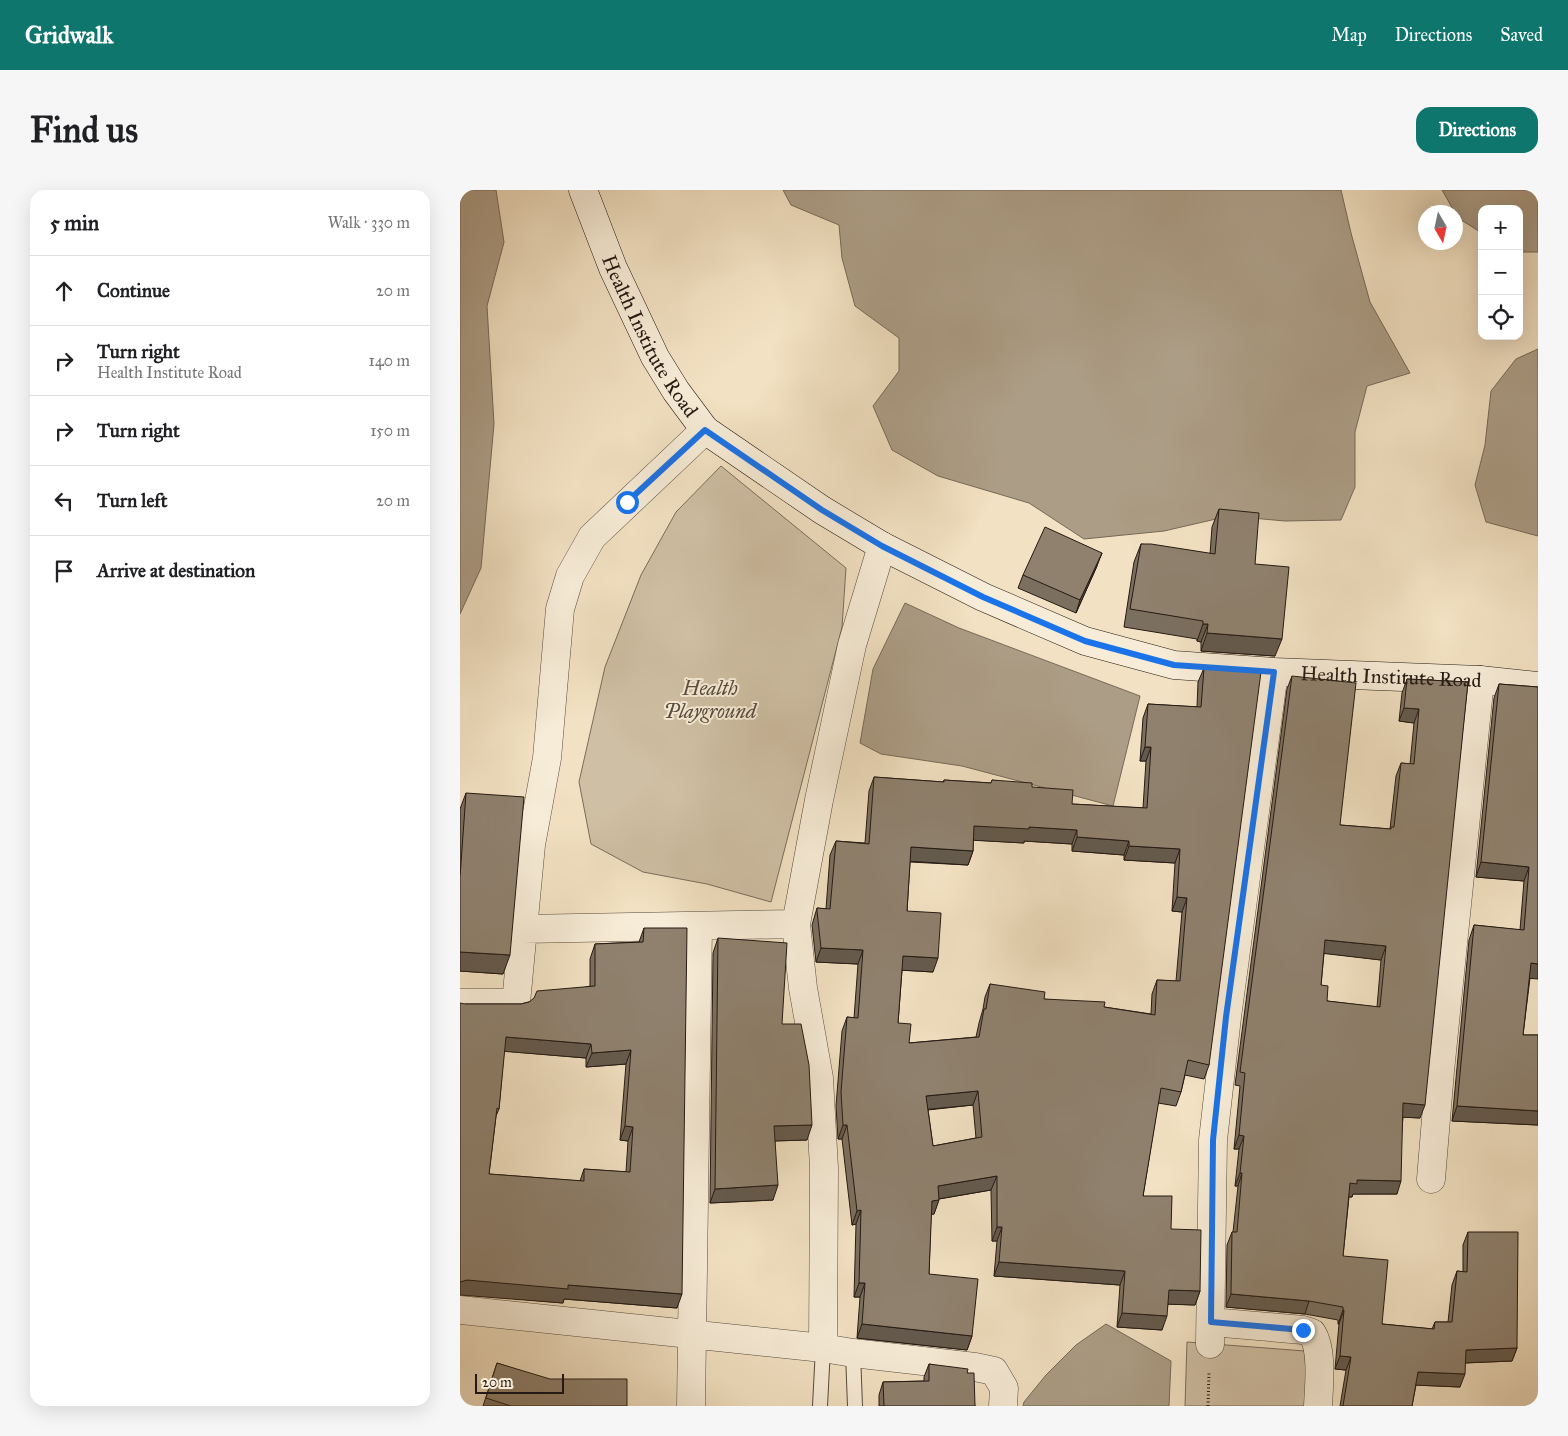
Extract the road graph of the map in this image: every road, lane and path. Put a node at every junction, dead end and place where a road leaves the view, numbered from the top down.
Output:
1 (583, 190) edge
2 (705, 430) junction
3 (882, 546) junction
4 (1274, 672) junction
5 (1480, 680) junction
6 (1538, 686) edge
7 (796, 924) junction
8 (698, 926) junction
9 (523, 929) junction
10 (460, 1003) edge
11 (1431, 1179) dead end
12 (463, 1318) edge
13 (693, 1334) junction
14 (823, 1348) junction
15 (853, 1353) junction
16 (691, 1406) edge
17 (820, 1406) edge
18 (855, 1406) edge
19 (1003, 1406) edge
20 (1318, 1406) edge

1 - 2 street, Health Institute Road
2 - 3 street, Health Institute Road
2 - 9 street
3 - 4 street, Health Institute Road
3 - 7 street
4 - 5 street, Health Institute Road
4 - 20 street
5 - 6 street, Health Institute Road
5 - 11 street
7 - 8 street
7 - 14 street
8 - 9 street
8 - 13 street
9 - 10 street
12 - 13 street
13 - 14 street
13 - 16 street
14 - 15 street
14 - 17 lane
15 - 18 lane
15 - 19 street

